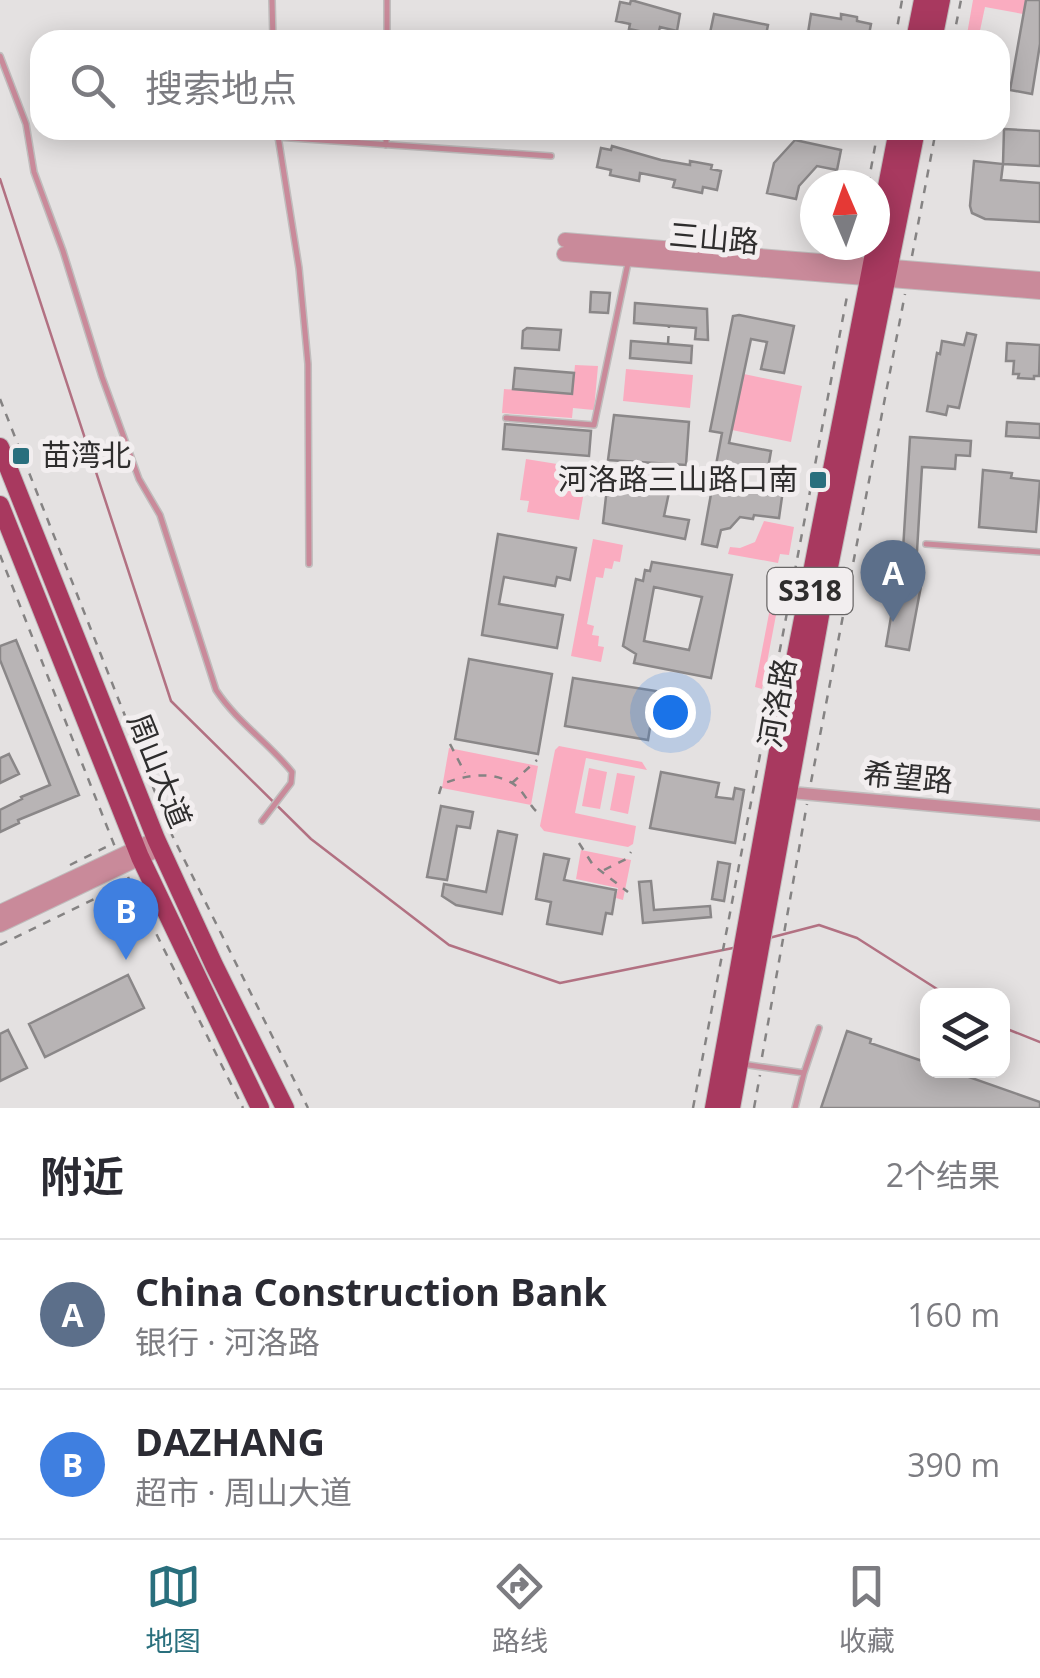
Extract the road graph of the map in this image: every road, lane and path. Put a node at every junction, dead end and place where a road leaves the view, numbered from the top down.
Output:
1 (272, 0) edge
2 (387, 0) edge
3 (902, 0) edge
4 (923, 0) edge
5 (941, 0) edge
6 (961, 0) edge
7 (273, 30) edge
8 (387, 30) edge
9 (897, 30) edge
10 (917, 30) edge
11 (935, 30) edge
12 (955, 30) edge
13 (0, 56) edge
14 (278, 140) edge
15 (342, 140) edge
16 (386, 140) edge
17 (876, 140) edge
18 (896, 140) edge
19 (913, 140) edge
20 (934, 140) edge
21 (386, 144) junction
22 (552, 156) dead end
23 (871, 170) edge
24 (564, 247) dead end
25 (630, 253) junction
26 (873, 274) junction
27 (908, 275) junction
28 (1040, 279) edge
29 (1040, 292) edge
30 (669, 326) dead end
31 (668, 344) dead end
32 (0, 400) edge
33 (506, 418) dead end
34 (0, 446) edge
35 (0, 506) edge
36 (926, 544) dead end
37 (1040, 552) edge
38 (309, 564) dead end
39 (450, 744) dead end
40 (537, 760) dead end
41 (466, 774) junction
42 (511, 784) junction
43 (771, 790) junction
44 (439, 794) dead end
45 (800, 794) junction
46 (536, 811) dead end
47 (1040, 815) edge
48 (262, 821) dead end
49 (579, 843) dead end
50 (158, 844) junction
51 (631, 852) dead end
52 (141, 859) junction
53 (602, 871) junction
54 (628, 892) dead end
55 (0, 912) edge
56 (738, 918) junction
57 (0, 925) edge
58 (0, 945) edge
59 (731, 958) junction
60 (819, 1028) dead end
61 (739, 1063) junction
62 (761, 1066) junction
63 (804, 1073) junction
64 (260, 1108) edge
65 (285, 1108) edge
66 (308, 1108) edge
67 (693, 1108) edge
68 (714, 1108) edge
69 (731, 1108) edge
70 (754, 1108) edge
71 (795, 1108) edge

1 - 7 lane
2 - 8 lane
3 - 9 path
4 - 10 main road
5 - 11 main road
6 - 12 path
13 - 48 lane
14 - 38 lane
15 - 21 lane
16 - 21 lane
17 - 23 path
18 - 26 main road, 河洛路 / S318
19 - 26 main road, 河洛路 / S318
20 - 27 path
21 - 22 lane
24 - 25 street, 三山路
25 - 26 street, 三山路
25 - 26 street, 三山路
25 - 33 lane
26 - 27 street, 三山路
26 - 43 main road, 河洛路 / S318
26 - 45 main road, 河洛路 / S318
26 - 56 path
27 - 28 street, 三山路
27 - 29 street, 三山路
27 - 45 path
30 - 31 path
32 - 66 path
34 - 50 main road, 周山大道
35 - 52 main road, 周山大道
36 - 37 lane
39 - 41 path
40 - 42 path
41 - 42 path
41 - 44 path
42 - 46 path
43 - 45 street, 希望路
43 - 56 main road, 河洛路 / S318
45 - 47 street, 希望路
45 - 61 main road, 河洛路 / S318
45 - 62 path
49 - 53 path
50 - 52 street
50 - 65 main road, 周山大道
51 - 53 path
52 - 55 street
52 - 57 street
52 - 58 path
52 - 64 main road, 周山大道
53 - 54 path
56 - 59 main road, 河洛路 / S318
56 - 59 path
59 - 67 path
59 - 68 main road, 河洛路 / S318
60 - 63 lane
61 - 62 lane
61 - 69 main road, 河洛路 / S318
62 - 63 lane
62 - 70 path
63 - 71 lane

